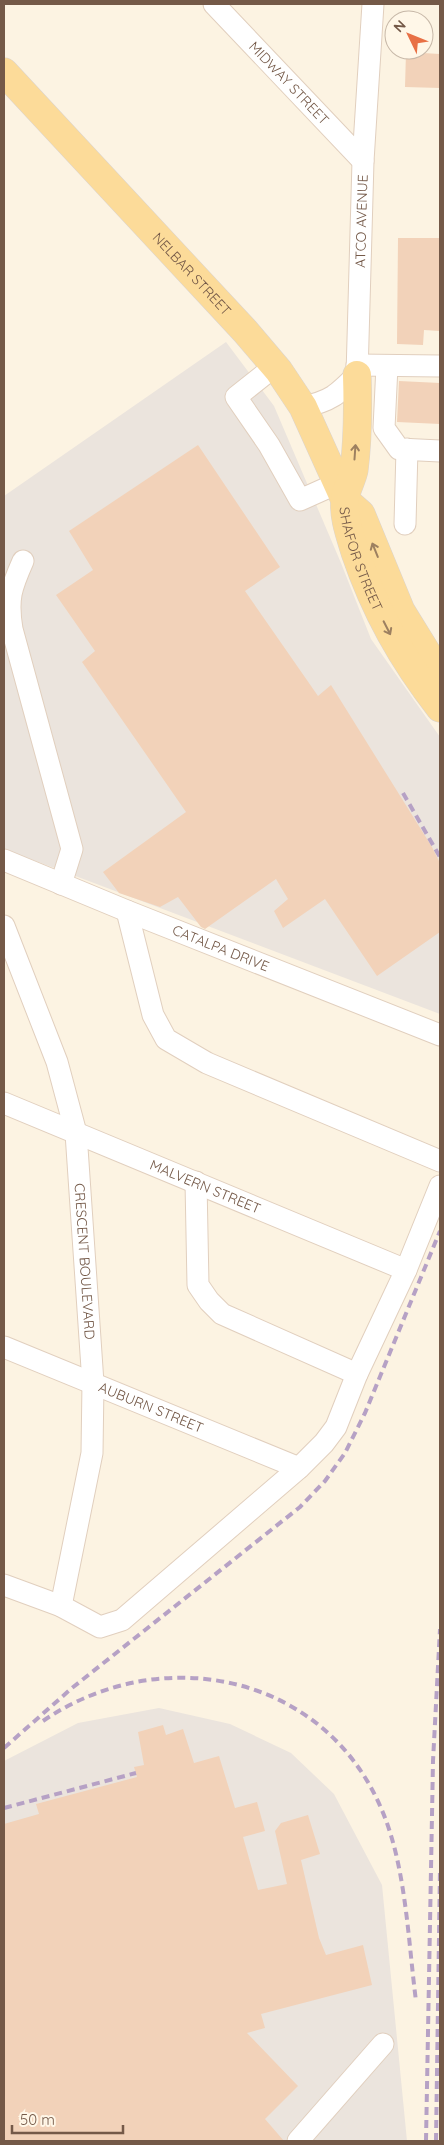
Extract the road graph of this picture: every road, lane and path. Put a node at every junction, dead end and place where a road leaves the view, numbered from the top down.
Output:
1 (214, 4) edge
2 (373, 4) edge
3 (4, 72) edge
4 (363, 161) junction
5 (275, 366) junction
6 (388, 366) junction
7 (440, 366) edge
8 (357, 370) junction
9 (303, 407) junction
10 (406, 449) junction
11 (440, 451) edge
12 (341, 491) junction
13 (405, 524) dead end
14 (23, 561) dead end
15 (440, 674) edge
16 (440, 708) edge
17 (4, 860) edge
18 (61, 884) junction
19 (127, 911) junction
20 (4, 926) edge
21 (440, 1034) edge
22 (4, 1103) edge
23 (76, 1133) junction
24 (440, 1161) edge
25 (196, 1182) junction
26 (440, 1186) edge
27 (406, 1270) junction
28 (4, 1347) edge
29 (357, 1374) junction
30 (93, 1383) junction
31 (299, 1468) junction
32 (4, 1585) edge
33 (61, 1606) junction
34 (383, 2044) dead end
35 (298, 2141) edge

1 - 4 street, MIDWAY STREET
2 - 4 street, ATCO AVENUE
3 - 5 main road, NELBAR STREET
4 - 8 street, ATCO AVENUE
5 - 9 main road, NELBAR STREET
5 - 12 street
6 - 7 street
6 - 8 street
6 - 10 street
8 - 9 street
12 -> 8 main road
9 - 12 main road, NELBAR STREET
10 - 11 street
10 - 13 street
15 -> 12 main road, SHAFOR STREET
12 -> 16 main road, SHAFOR STREET
14 - 18 street
17 - 18 street, CATALPA DRIVE
18 - 19 street, CATALPA DRIVE
19 - 21 street, CATALPA DRIVE
19 - 24 street
20 - 23 street, CRESCENT BOULEVARD
22 - 23 street, MALVERN STREET
23 - 25 street, MALVERN STREET
23 - 30 street, CRESCENT BOULEVARD
25 - 27 street, MALVERN STREET
25 - 29 street
26 - 27 street
27 - 29 street
28 - 30 street, AUBURN STREET
29 - 31 street
30 - 31 street, AUBURN STREET
30 - 33 street, CRESCENT BOULEVARD
31 - 33 street
32 - 33 street
34 - 35 street

